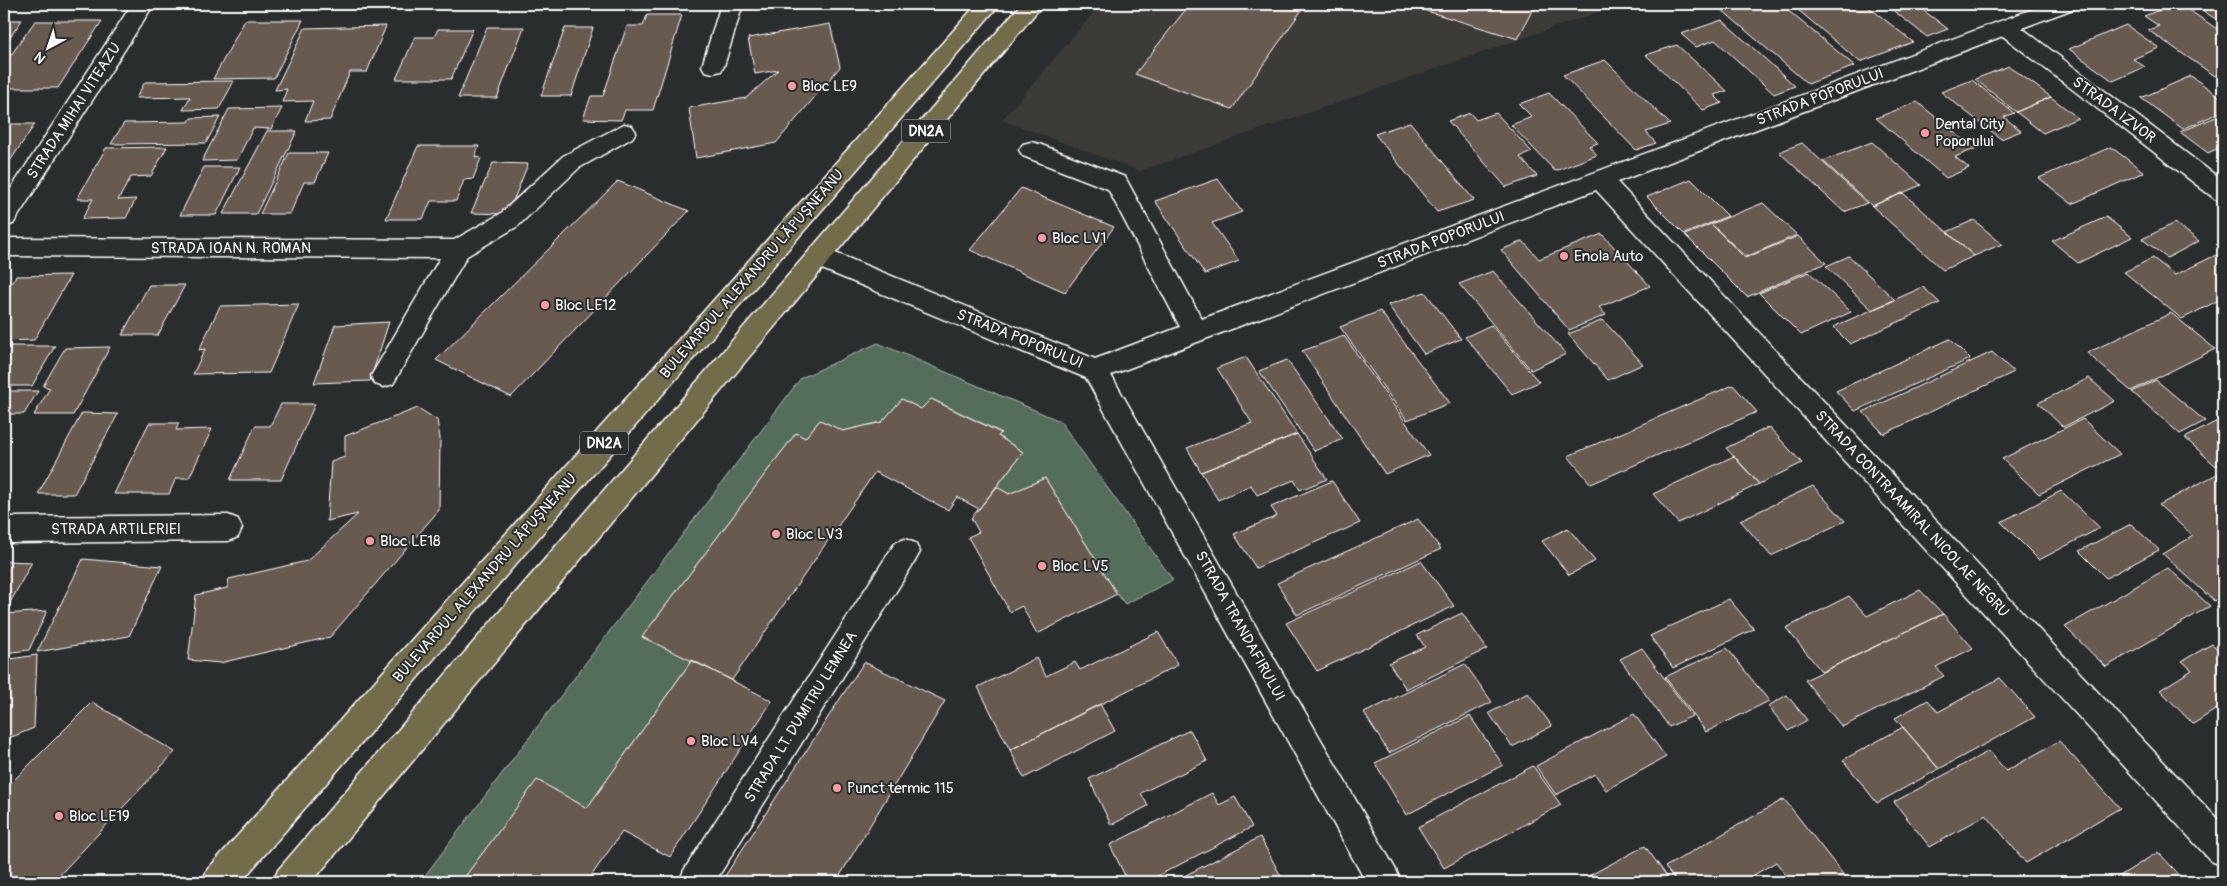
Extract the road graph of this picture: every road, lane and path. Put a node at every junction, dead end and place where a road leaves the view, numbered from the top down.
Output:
1 (144, 4) edge
2 (732, 4) edge
3 (989, 4) edge
4 (1032, 4) edge
5 (2066, 4) edge
6 (2005, 26) junction
7 (713, 66) dead end
8 (624, 132) dead end
9 (1031, 150) dead end
10 (1600, 179) junction
11 (2223, 193) edge
12 (4, 218) edge
13 (4, 247) edge
14 (458, 249) junction
15 (819, 258) junction
16 (1196, 332) junction
17 (1095, 370) junction
18 (384, 376) dead end
19 (228, 528) dead end
20 (4, 530) edge
21 (906, 552) dead end
22 (2223, 849) edge
23 (219, 882) edge
24 (290, 882) edge
25 (696, 882) edge
26 (1384, 882) edge

1 - 12 street, STRADA MIHAI VITEAZU
2 - 7 street
3 - 23 main road, BULEVARDUL ALEXANDRU LĂPUȘNEANU / DN2A
4 - 15 main road, DN2A
5 - 6 street, STRADA POPORULUI
6 - 10 street, STRADA POPORULUI
6 - 11 street, STRADA IZVOR
8 - 14 street
9 - 16 street
10 - 16 street, STRADA POPORULUI
10 - 22 street, STRADA CONTRAAMIRAL NICOLAE NEGRU
13 - 14 street, STRADA IOAN N. ROMAN
14 - 18 street
15 - 17 street, STRADA POPORULUI
15 - 24 main road, DN2A
16 - 17 street, STRADA POPORULUI
17 - 26 street, STRADA TRANDAFIRULUI
19 - 20 street, STRADA ARTILERIEI
21 - 25 street, STRADA LT. DUMITRU LEMNEA

